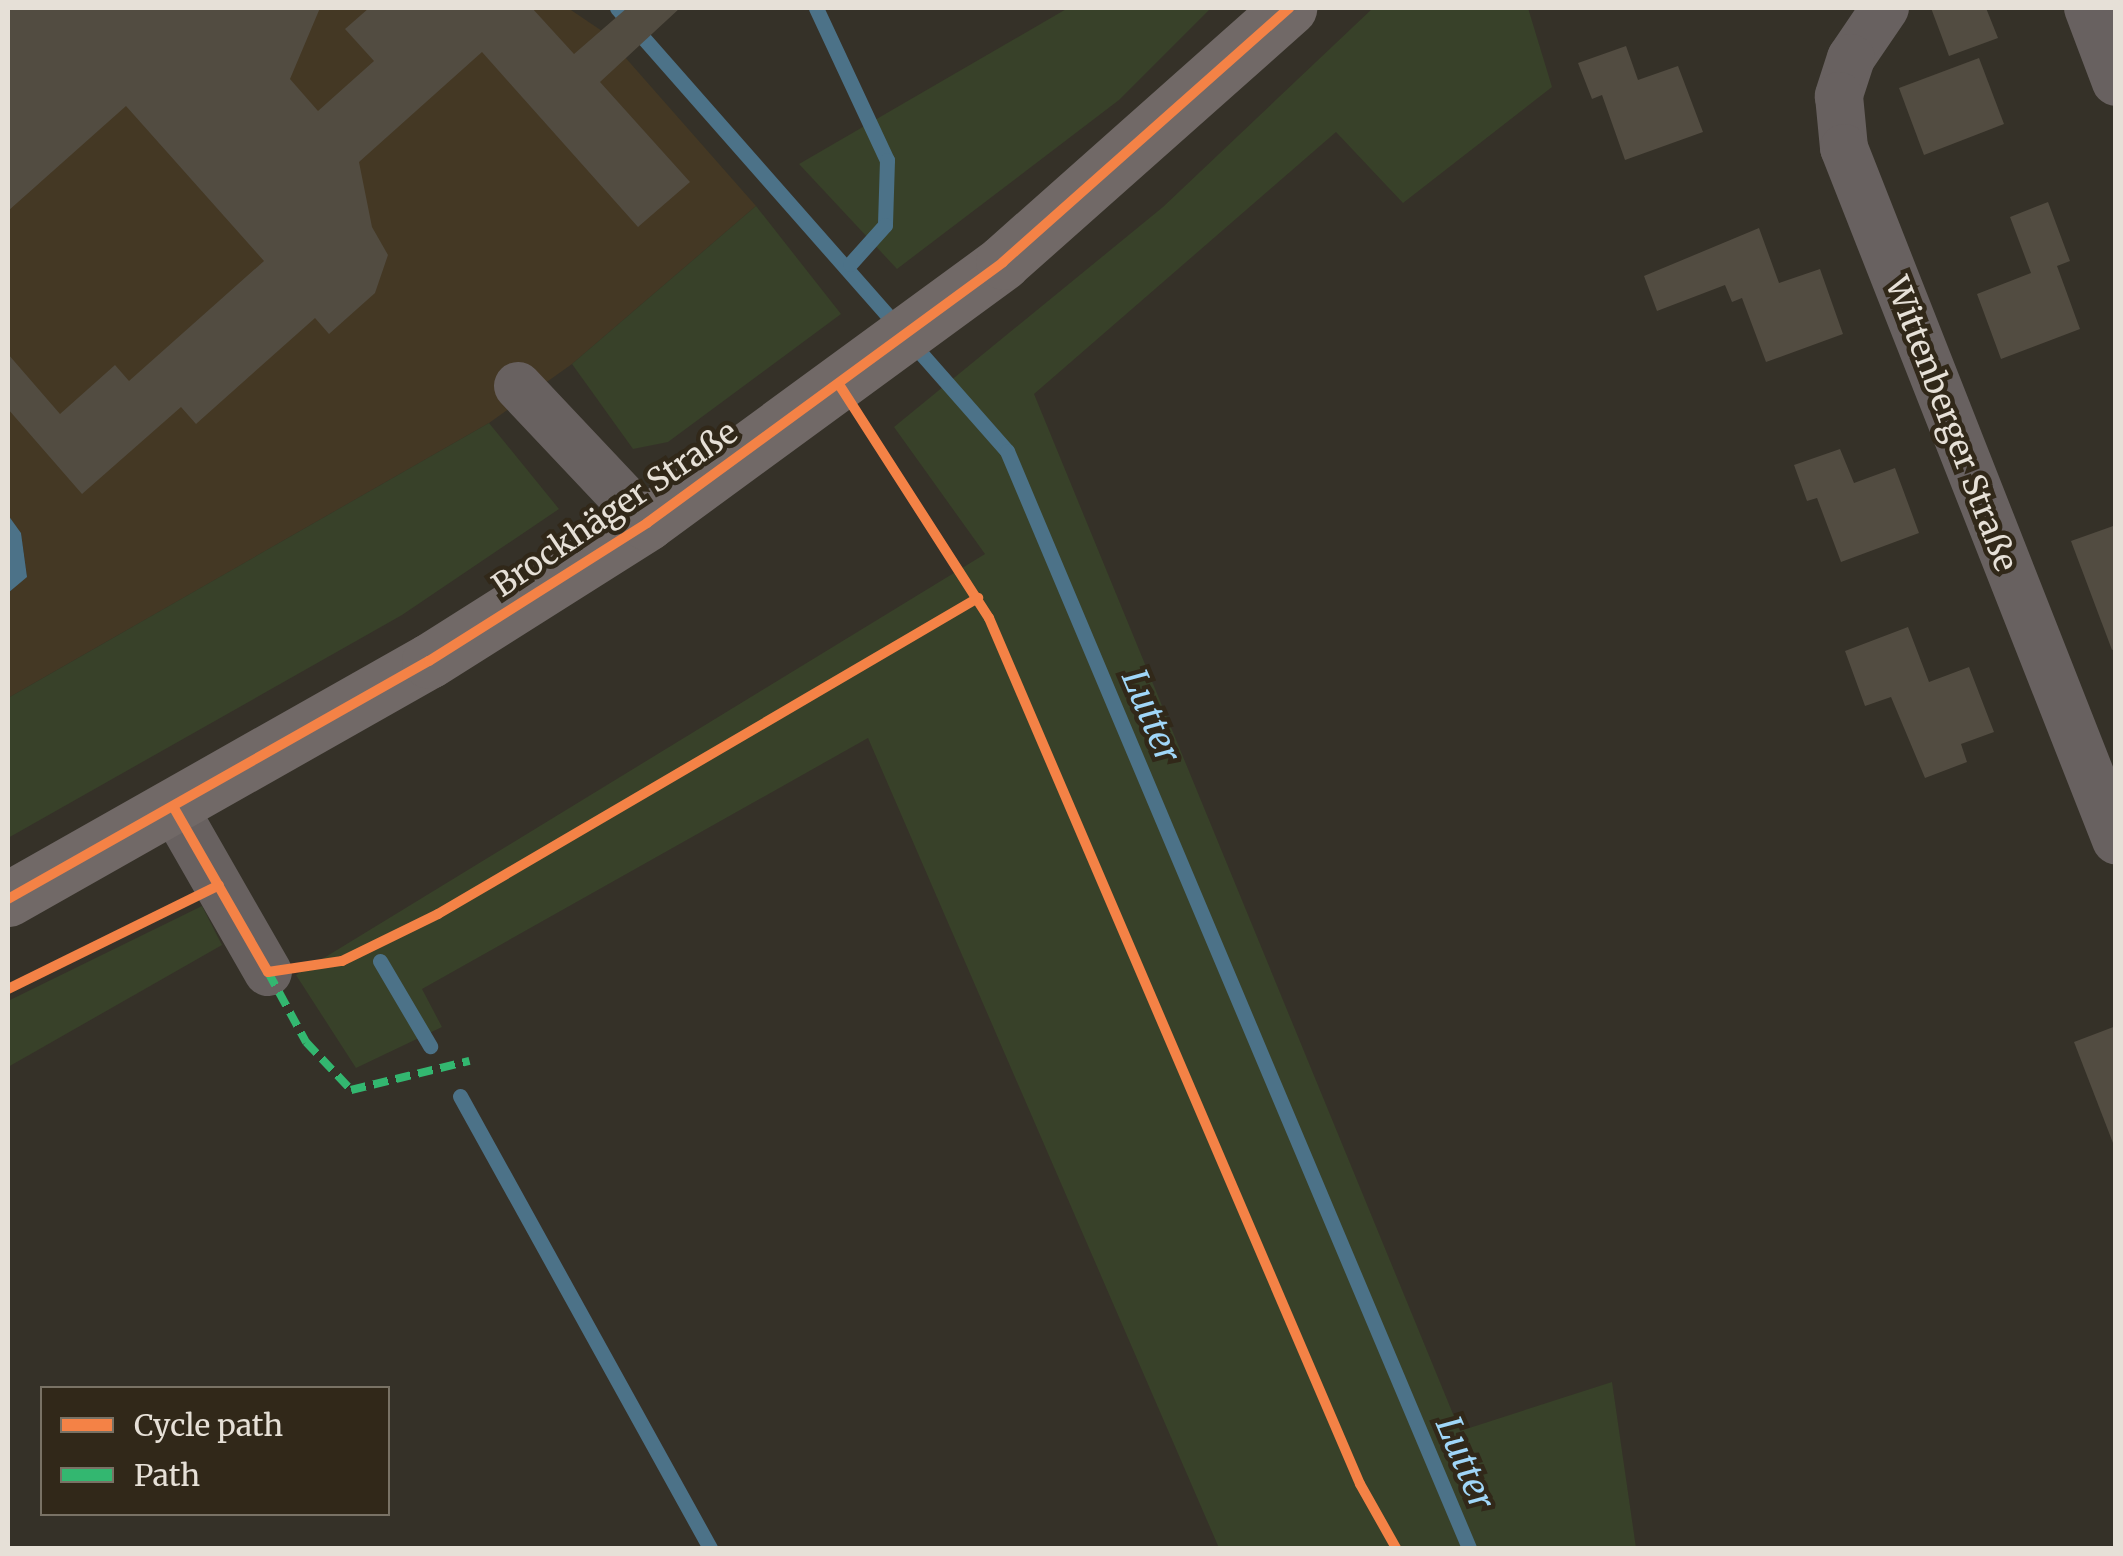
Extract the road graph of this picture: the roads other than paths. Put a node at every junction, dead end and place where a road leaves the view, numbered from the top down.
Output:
1 (1289, 8) edge
2 (1884, 8) edge
3 (2088, 8) edge
4 (2116, 82) edge
5 (518, 386) dead end
6 (646, 524) junction
7 (174, 808) junction
8 (2116, 840) edge
9 (8, 899) edge
10 (268, 972) dead end

1 - 6 main road, Brockhäger Straße
2 - 8 street, Wittenberger Straße
3 - 4 street
5 - 6 street
6 - 7 main road, Brockhäger Straße
7 - 9 main road, Brockhäger Straße
7 - 10 street

